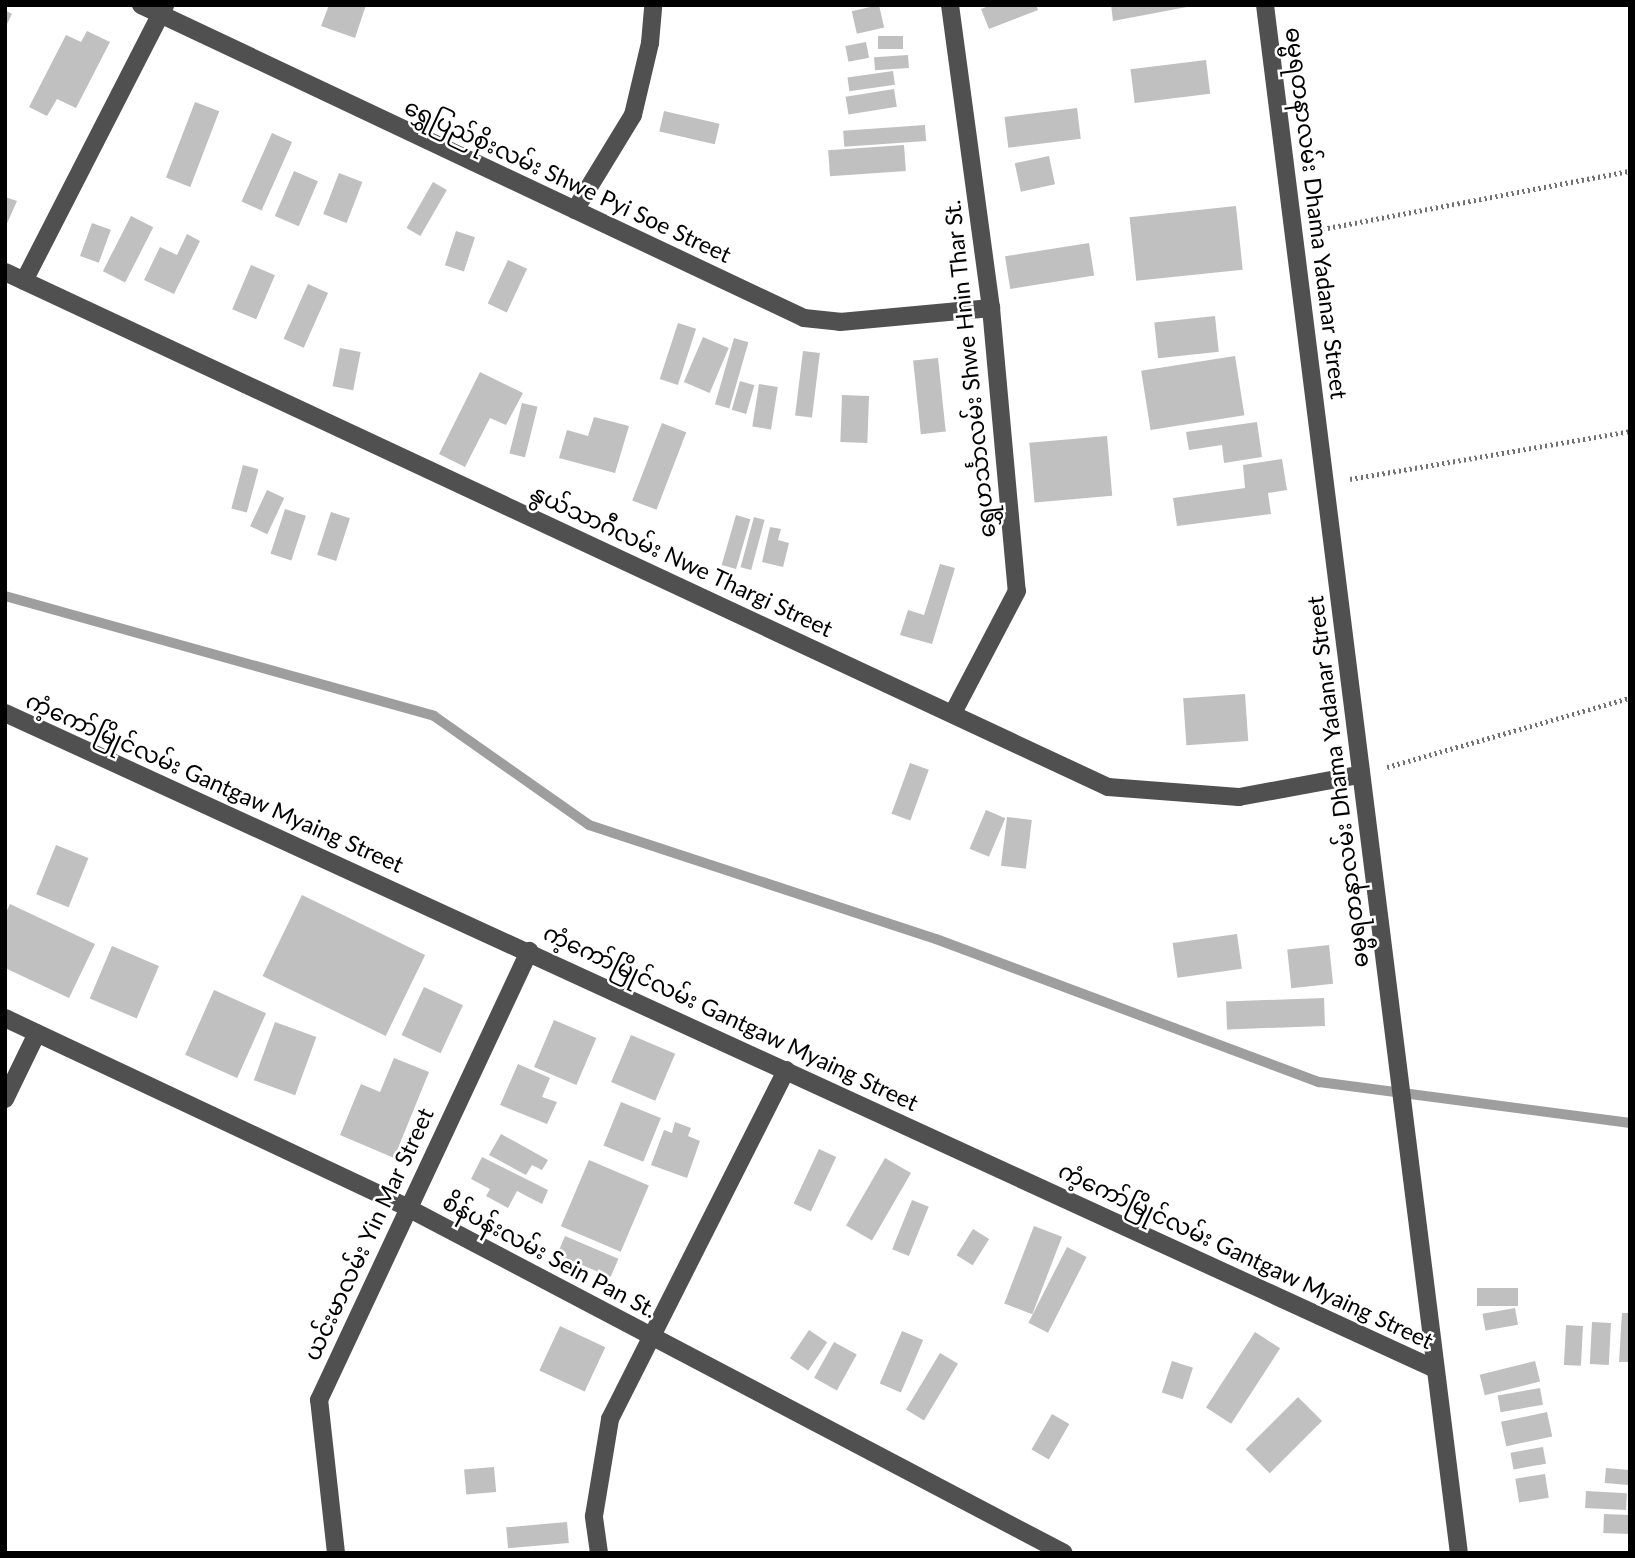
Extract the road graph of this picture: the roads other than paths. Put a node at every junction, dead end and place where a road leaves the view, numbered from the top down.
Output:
1 (141, 5) edge
2 (653, 5) edge
3 (950, 5) edge
4 (1265, 5) edge
5 (163, 10) edge
6 (575, 210) junction
7 (5, 272) edge
8 (24, 281) junction
9 (991, 308) junction
10 (5, 713) edge
11 (953, 713) junction
12 (1359, 775) junction
13 (529, 951) junction
14 (5, 1018) edge
15 (37, 1033) junction
16 (786, 1070) junction
17 (5, 1099) edge
18 (406, 1207) junction
19 (651, 1335) junction
20 (1435, 1369) junction
21 (336, 1553) edge
22 (599, 1553) edge
23 (1064, 1553) edge
24 (1459, 1553) edge

1 - 5 street, ရွှေပြည်စိုးလမ်း Shwe Pyi Soe Street
2 - 6 street
3 - 9 street, ရွှေဟင်္သာလမ်း Shwe Hnin Thar St.
4 - 12 street, ဓမ္မရတနာလမ်း Dhama Yadanar Street
5 - 6 street, ရွှေပြည်စိုးလမ်း Shwe Pyi Soe Street
5 - 8 street
6 - 9 street, ရွှေပြည်စိုးလမ်း Shwe Pyi Soe Street
7 - 8 street, နွယ်သာဂီလမ်း Nwe Thargi Street
8 - 11 street, နွယ်သာဂီလမ်း Nwe Thargi Street
9 - 11 street, ရွှေဟင်္သာလမ်း Shwe Hnin Thar St.
10 - 13 street, ကံ့ကော်မြိုင်လမ်း Gantgaw Myaing Street
11 - 12 street, နွယ်သာဂီလမ်း Nwe Thargi Street
12 - 20 street, ဓမ္မရတနာလမ်း Dhama Yadanar Street
13 - 16 street, ကံ့ကော်မြိုင်လမ်း Gantgaw Myaing Street
13 - 18 street, ယင်းမာလမ်း Yin Mar Street
14 - 15 street, စိန်ပန်းလမ်း Sein Pan St.
15 - 17 street
15 - 18 street, စိန်ပန်းလမ်း Sein Pan St.
16 - 19 street
16 - 20 street, ကံ့ကော်မြိုင်လမ်း Gantgaw Myaing Street
18 - 19 street, စိန်ပန်းလမ်း Sein Pan St.
18 - 21 street, ယင်းမာလမ်း Yin Mar Street
19 - 22 street
19 - 23 street, စိန်ပန်းလမ်း Sein Pan St.
20 - 24 street, ဓမ္မရတနာလမ်း Dhama Yadanar Street

